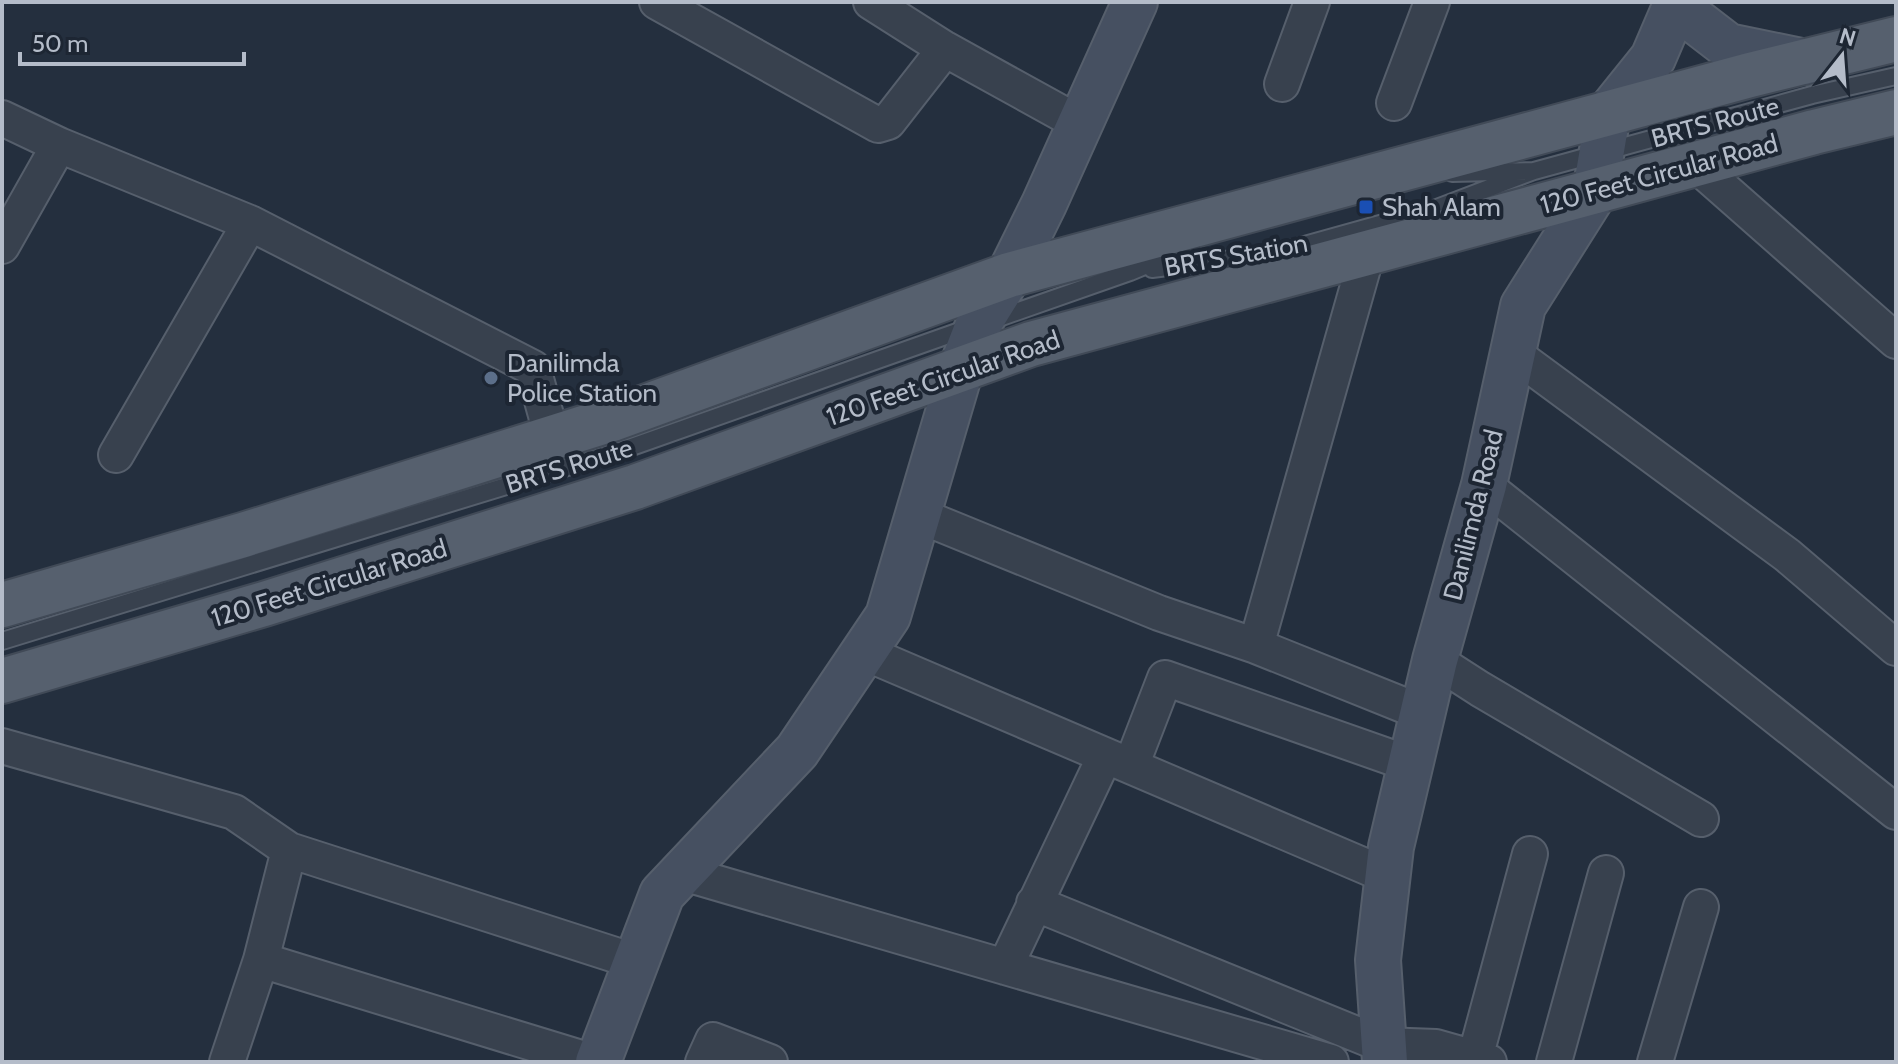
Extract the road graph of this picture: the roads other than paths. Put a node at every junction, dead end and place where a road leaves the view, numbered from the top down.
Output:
1 (657, 2) edge
2 (871, 2) edge
3 (1135, 2) edge
4 (1312, 2) edge
5 (1432, 2) edge
6 (1676, 4) edge
7 (1896, 39) edge
8 (945, 49) junction
9 (1806, 62) junction
10 (1896, 76) edge
11 (1282, 84) dead end
12 (1394, 103) dead end
13 (1896, 112) edge
14 (2, 118) edge
15 (1079, 123) junction
16 (59, 145) junction
17 (1602, 153) junction
18 (1695, 164) junction
19 (1534, 171) junction
20 (250, 223) junction
21 (2, 246) edge
22 (1367, 254) junction
23 (1130, 272) junction
24 (1009, 275) junction
25 (978, 325) junction
26 (1896, 341) edge
27 (1513, 353) junction
28 (961, 369) junction
29 (549, 439) junction
30 (116, 455) dead end
31 (1484, 485) junction
32 (918, 515) junction
33 (2, 605) edge
34 (2, 641) edge
35 (1256, 646) junction
36 (1896, 648) edge
37 (863, 652) junction
38 (1435, 660) junction
39 (2, 681) edge
40 (1423, 713) junction
41 (2, 746) edge
42 (1118, 761) junction
43 (1410, 764) junction
44 (1896, 812) edge
45 (1701, 819) dead end
46 (289, 850) junction
47 (1530, 854) dead end
48 (683, 873) junction
49 (1606, 873) dead end
50 (1388, 876) junction
51 (1034, 903) junction
52 (1701, 907) dead end
53 (261, 960) junction
54 (637, 962) junction
55 (1005, 967) junction
56 (1384, 1054) edge
57 (1482, 1060) edge
58 (227, 1062) edge
59 (596, 1062) edge
60 (703, 1062) edge
61 (770, 1062) edge
62 (1331, 1062) edge
63 (1554, 1062) edge
64 (1655, 1062) edge

1 - 8 street
2 - 8 street
3 - 15 street
4 - 11 street
5 - 12 street
6 - 9 street
6 - 17 street, Danilimda Road
7 - 9 main road, 120 Feet Circular Road
8 - 15 street
9 - 17 main road, 120 Feet Circular Road
10 - 17 lane, BRTS Route
13 - 18 main road, 120 Feet Circular Road
14 - 16 street
15 - 24 street
16 - 20 street
16 - 21 street
17 - 18 main road, 120 Feet Circular Road
17 - 19 lane, BRTS Route
17 - 22 main road, 120 Feet Circular Road
17 - 24 main road, 120 Feet Circular Road
17 - 27 street, Danilimda Road
18 - 26 street
19 - 23 lane, BRTS Station
19 - 23 lane, BRTS Station
20 - 29 street
20 - 30 street
22 - 28 main road, 120 Feet Circular Road
22 - 35 street
23 - 25 lane, BRTS Route
24 - 25 street
24 - 29 main road, 120 Feet Circular Road
25 - 28 street
25 - 34 lane, BRTS Route
27 - 31 street, Danilimda Road
27 - 36 street
28 - 32 street
28 - 39 main road, 120 Feet Circular Road
29 - 33 main road, 120 Feet Circular Road
31 - 38 street, Danilimda Road
31 - 44 street
32 - 35 street
32 - 37 street
35 - 40 street
37 - 42 street
37 - 48 street
38 - 40 street, Danilimda Road
38 - 45 street
40 - 43 street, Danilimda Road
41 - 46 street
42 - 43 street
42 - 50 street
42 - 51 street
43 - 50 street, Danilimda Road
46 - 53 street
46 - 54 street
47 - 57 street
48 - 54 street
48 - 55 street
49 - 63 street
50 - 56 street, Danilimda Road
51 - 55 street
51 - 56 street
52 - 64 street
53 - 58 street
53 - 59 street
54 - 59 street
55 - 62 street
56 - 57 street
60 - 61 street

